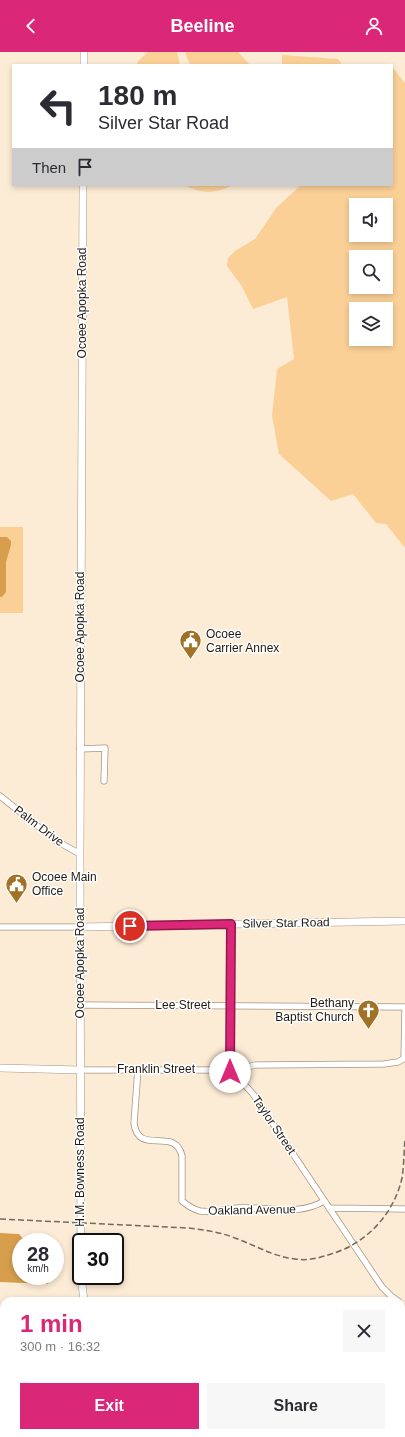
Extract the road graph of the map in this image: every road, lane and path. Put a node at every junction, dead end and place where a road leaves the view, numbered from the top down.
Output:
1 (84, 52) edge
2 (84, 64) edge
3 (83, 186) edge
4 (80, 749) junction
5 (104, 781) dead end
6 (0, 796) edge
7 (80, 854) junction
8 (405, 921) edge
9 (231, 924) junction
10 (0, 927) edge
11 (80, 927) junction
12 (80, 1005) junction
13 (230, 1006) junction
14 (405, 1008) edge
15 (404, 1059) edge
16 (0, 1068) edge
17 (138, 1069) junction
18 (80, 1070) junction
19 (230, 1072) junction
20 (324, 1201) junction
21 (329, 1208) junction
22 (405, 1209) edge
23 (81, 1233) edge
24 (82, 1285) edge
25 (84, 1297) edge
26 (392, 1297) edge

1 - 2 main road
3 - 4 main road, Ocoee Apopka Road
4 - 5 street
4 - 7 main road, Ocoee Apopka Road
6 - 7 street, Palm Drive
7 - 11 main road, Ocoee Apopka Road
8 - 9 main road, Silver Star Road
9 - 11 main road, Silver Star Road
9 - 13 street
10 - 11 street, Silver Star Road
11 - 12 main road, Ocoee Apopka Road
12 - 13 street, Lee Street
12 - 18 main road, Ocoee Apopka Road
13 - 14 street, Lee Street
13 - 19 street
14 - 15 street
15 - 19 street, Franklin Street
16 - 18 main road, Franklin Street
17 - 18 street, Franklin Street
17 - 19 street, Franklin Street
17 - 20 street, Oakland Avenue
18 - 23 main road, H.M. Bowness Road
19 - 20 street, Taylor Street
20 - 21 street, Taylor Street
21 - 22 street
21 - 26 street, Taylor Street
24 - 25 main road, H.M. Bowness Road

